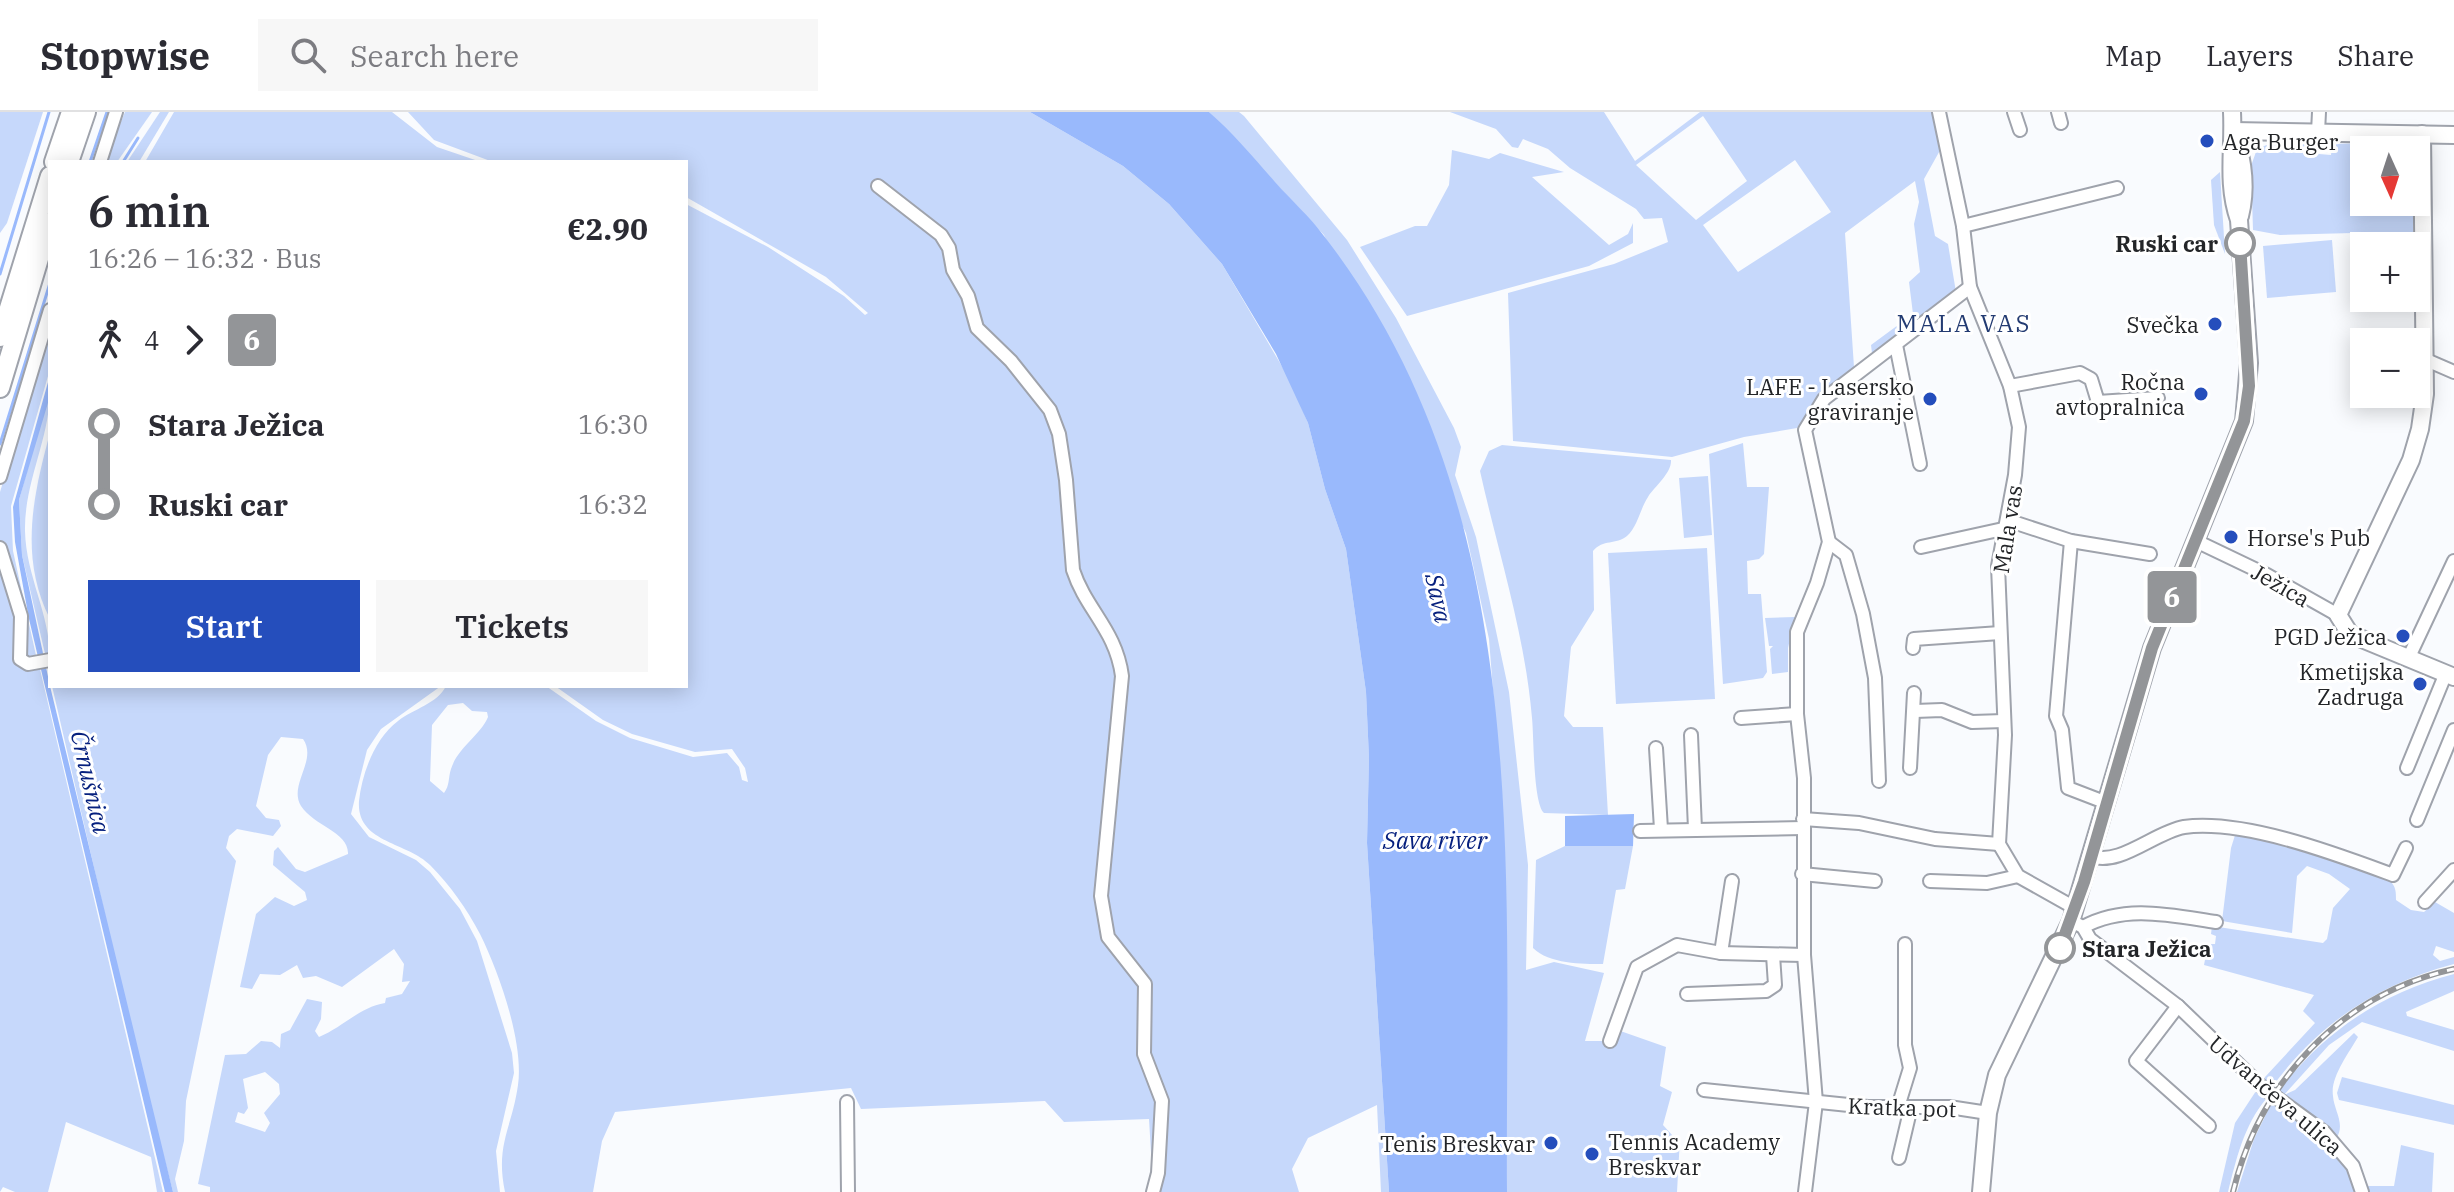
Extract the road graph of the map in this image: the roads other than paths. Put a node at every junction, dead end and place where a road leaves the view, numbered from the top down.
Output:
1 (71, 112) edge
2 (86, 112) edge
3 (116, 112) edge
4 (1939, 112) edge
5 (2014, 112) edge
6 (2232, 112) edge
7 (2319, 112) edge
8 (2020, 130) dead end
9 (2233, 131) junction
10 (2318, 132) junction
11 (2422, 134) junction
12 (2454, 135) edge
13 (55, 160) edge
14 (70, 160) edge
15 (101, 160) edge
16 (48, 182) edge
17 (878, 186) dead end
18 (2117, 188) dead end
19 (1963, 226) junction
20 (48, 229) edge
21 (1970, 287) junction
22 (48, 317) edge
23 (2424, 328) edge
24 (0, 337) edge
25 (1896, 345) junction
26 (2430, 362) edge
27 (2454, 372) edge
28 (2010, 386) junction
29 (0, 388) edge
30 (2158, 398) dead end
31 (2423, 408) edge
32 (1920, 464) dead end
33 (0, 477) edge
34 (2005, 524) junction
35 (2071, 541) junction
36 (2196, 541) junction
37 (1829, 542) junction
38 (1921, 547) dead end
39 (0, 548) edge
40 (2150, 554) dead end
41 (2454, 561) edge
42 (2338, 615) junction
43 (2000, 633) junction
44 (1913, 648) dead end
45 (2408, 659) junction
46 (48, 660) edge
47 (2450, 675) edge
48 (1914, 693) dead end
49 (1915, 711) junction
50 (1797, 714) junction
51 (1741, 718) dead end
52 (2004, 721) junction
53 (2454, 730) edge
54 (1691, 735) dead end
55 (1656, 748) dead end
56 (1910, 768) dead end
57 (2407, 768) dead end
58 (1879, 781) dead end
59 (2107, 803) junction
60 (2417, 820) dead end
61 (1803, 824) junction
62 (1661, 829) junction
63 (1695, 829) junction
64 (1640, 831) dead end
65 (1999, 844) junction
66 (2406, 848) dead end
67 (2091, 856) junction
68 (2454, 870) edge
69 (1802, 874) junction
70 (2018, 876) junction
71 (1732, 881) dead end
72 (1875, 881) dead end
73 (1930, 881) dead end
74 (2425, 902) dead end
75 (2076, 918) junction
76 (2216, 922) dead end
77 (1905, 944) dead end
78 (1721, 953) junction
79 (1773, 955) junction
80 (1804, 955) junction
81 (1687, 994) dead end
82 (2178, 1006) junction
83 (1610, 1041) dead end
84 (1704, 1090) dead end
85 (847, 1102) dead end
86 (1816, 1102) junction
87 (1905, 1107) junction
88 (1988, 1113) junction
89 (2209, 1126) dead end
90 (1899, 1158) dead end
91 (848, 1192) edge
92 (1153, 1192) edge
93 (1805, 1192) edge
94 (1981, 1192) edge
95 (2362, 1192) edge

1 - 13 main road
2 - 14 main road
3 - 15 street
4 - 19 street, Mala vas
5 - 8 street
6 - 9 main road
7 - 10 street
9 - 10 main road
9 - 36 main road
10 - 11 main road
11 - 12 main road
11 - 23 main road
16 - 24 main road
17 - 92 street
18 - 19 street
19 - 21 street, Mala vas
20 - 29 main road
21 - 25 street
21 - 28 street, Mala vas
22 - 33 street
25 - 32 street
25 - 37 street
26 - 27 street
28 - 30 street
28 - 34 street, Mala vas
31 - 42 main road
34 - 35 street
34 - 38 street
34 - 43 street, Mala vas
35 - 40 street
35 - 59 street
36 - 42 street, Ježica
36 - 59 main road
37 - 50 street
37 - 58 street
39 - 46 street
41 - 45 street
42 - 45 main road, Ježica
43 - 44 street
43 - 52 street, Mala vas
45 - 47 main road, Ježica
47 - 57 street, Ježica
48 - 49 street
49 - 52 street
49 - 56 street
50 - 51 street
50 - 61 street
52 - 65 street, Mala vas
53 - 60 street
54 - 63 street
55 - 62 street
59 - 67 main road
61 - 63 street
61 - 65 street
61 - 69 street
62 - 63 street
62 - 64 street
65 - 70 street
66 - 67 street
67 - 75 main road
68 - 74 street
69 - 72 street
69 - 80 street
70 - 73 street
70 - 75 street
71 - 78 street
75 - 76 street
75 - 82 street, Udvančeva ulica
75 - 88 main road
77 - 87 street
78 - 79 street
78 - 83 street
79 - 80 street
79 - 81 street
80 - 86 street
82 - 89 street
82 - 95 street, Udvančeva ulica
84 - 86 street, Kratka pot
85 - 91 street
86 - 87 street, Kratka pot
86 - 93 street
87 - 88 street, Kratka pot
87 - 90 street
88 - 94 main road

